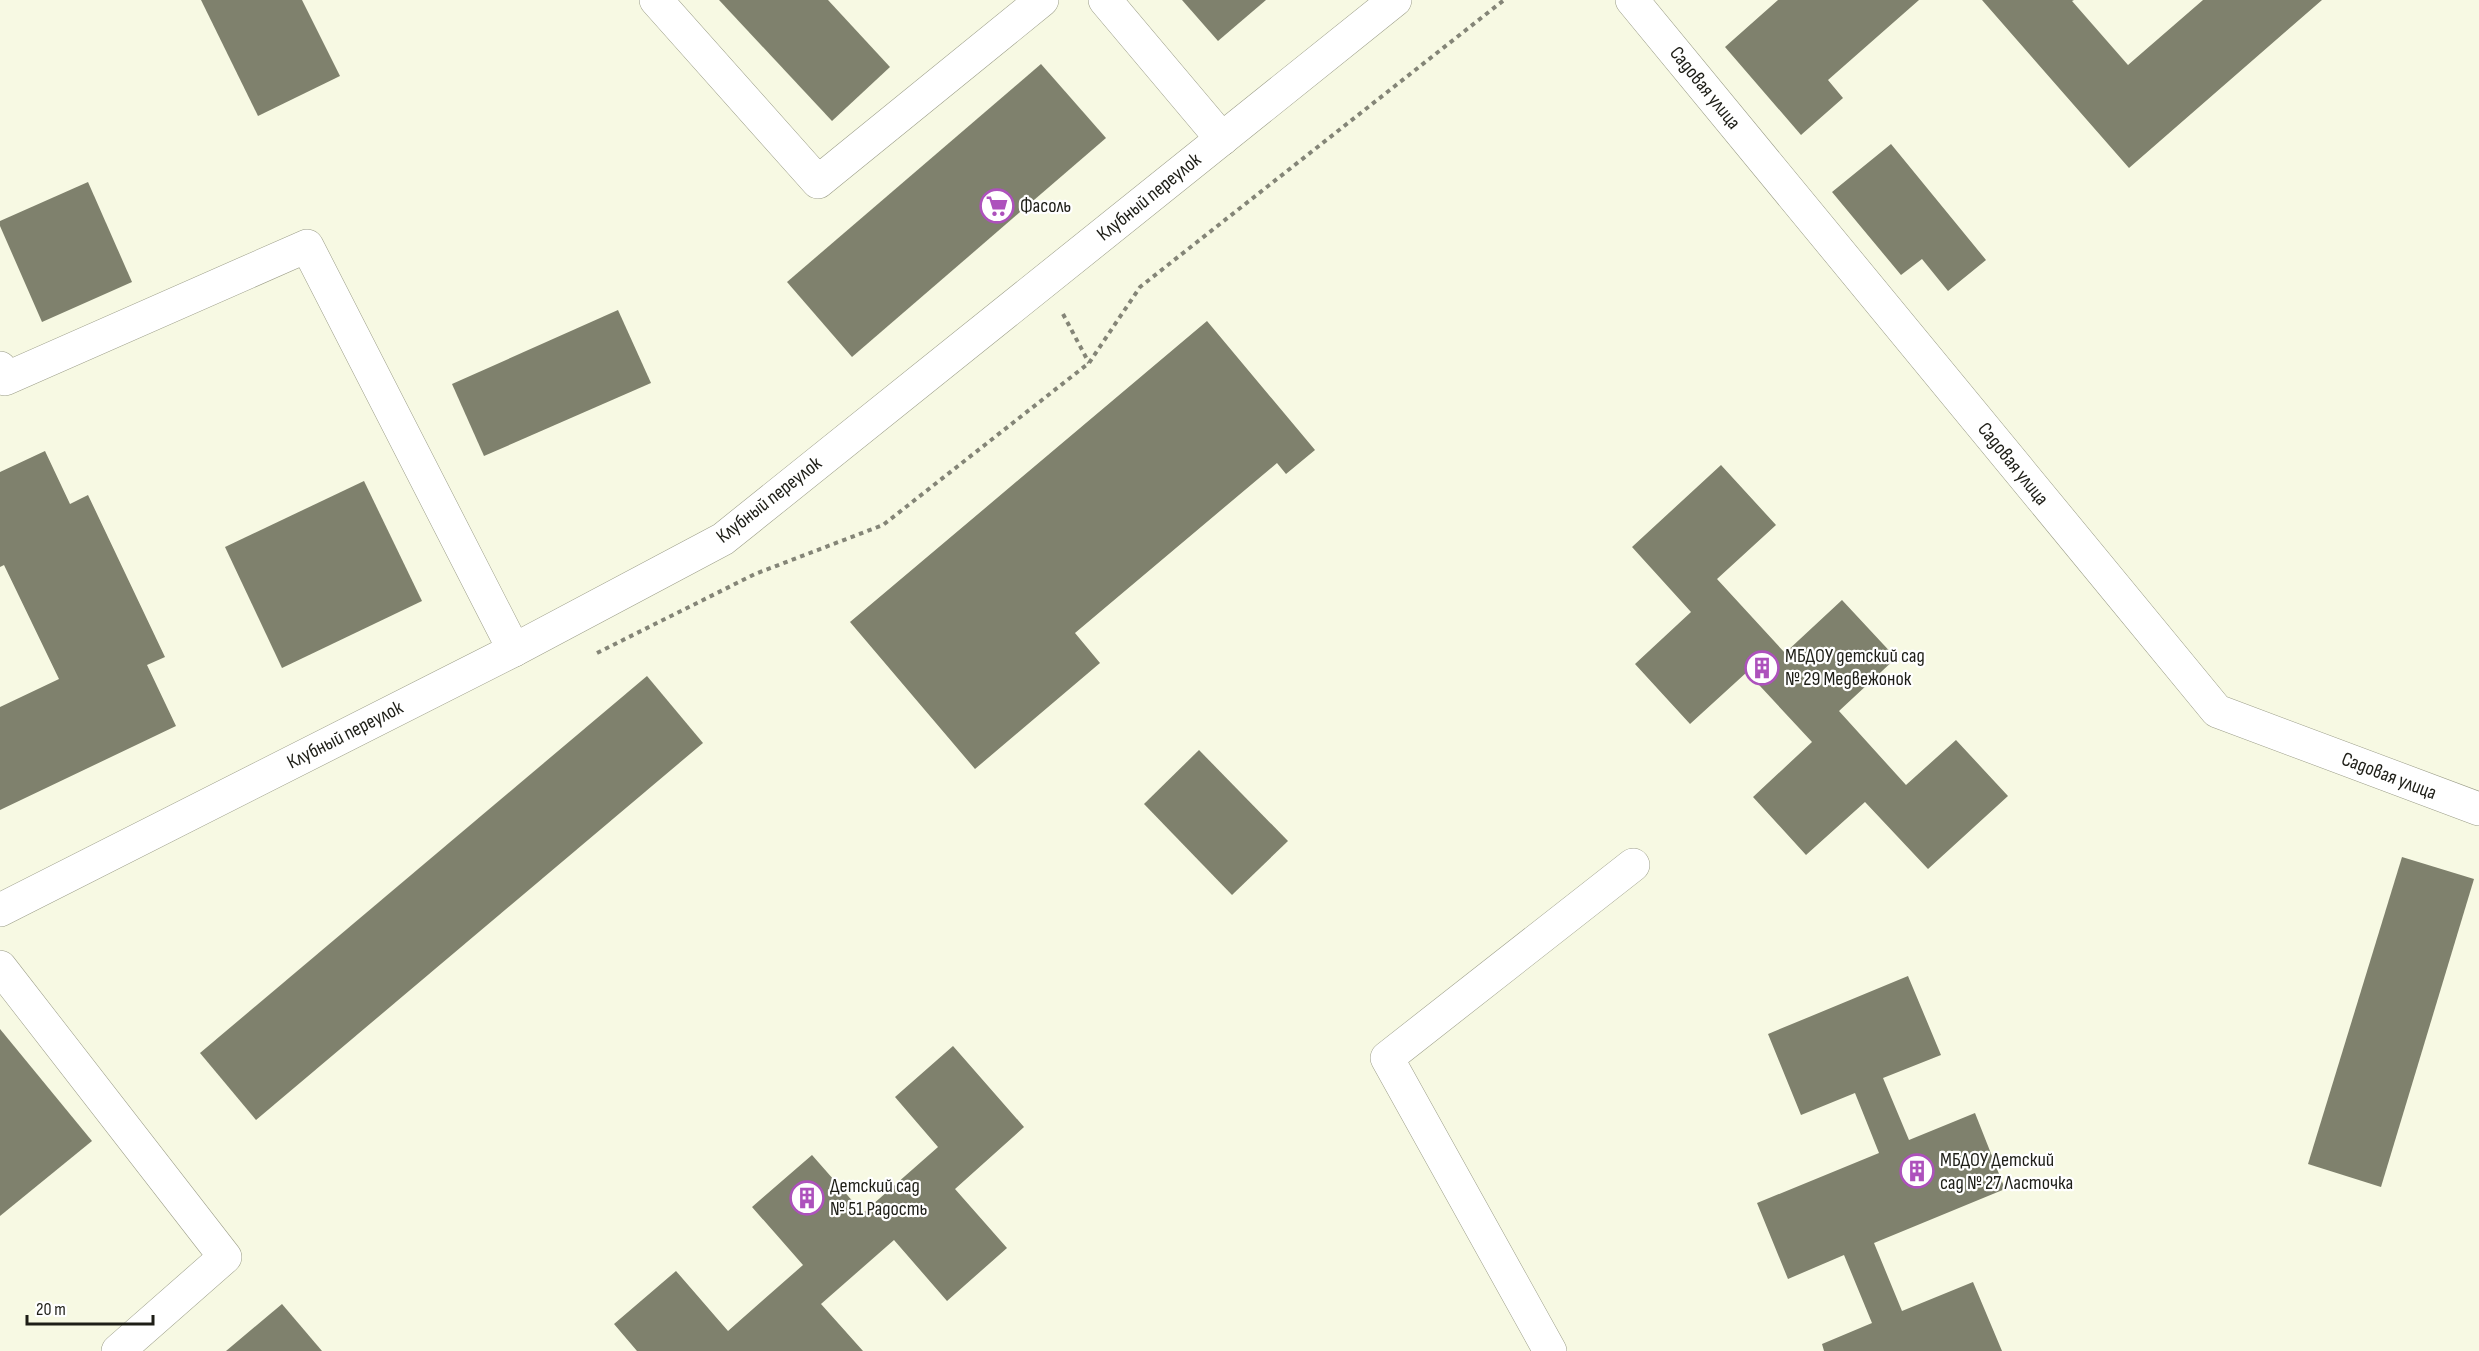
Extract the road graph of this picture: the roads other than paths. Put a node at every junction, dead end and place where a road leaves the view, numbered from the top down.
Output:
1 (656, 0) edge
2 (1105, 0) edge
3 (1395, 0) edge
4 (1632, 0) edge
5 (1031, 3) edge
6 (1222, 139) junction
7 (2, 376) edge
8 (514, 650) junction
9 (2479, 809) edge
10 (1633, 865) dead end
11 (0, 910) edge
12 (0, 967) edge
13 (118, 1351) edge
14 (1550, 1351) edge

1 - 5 street
2 - 6 street
3 - 6 street, Клубный переулок
4 - 9 street, Садовая улица
6 - 8 street, Клубный переулок
7 - 8 street
8 - 11 street, Клубный переулок
10 - 14 street
12 - 13 street

